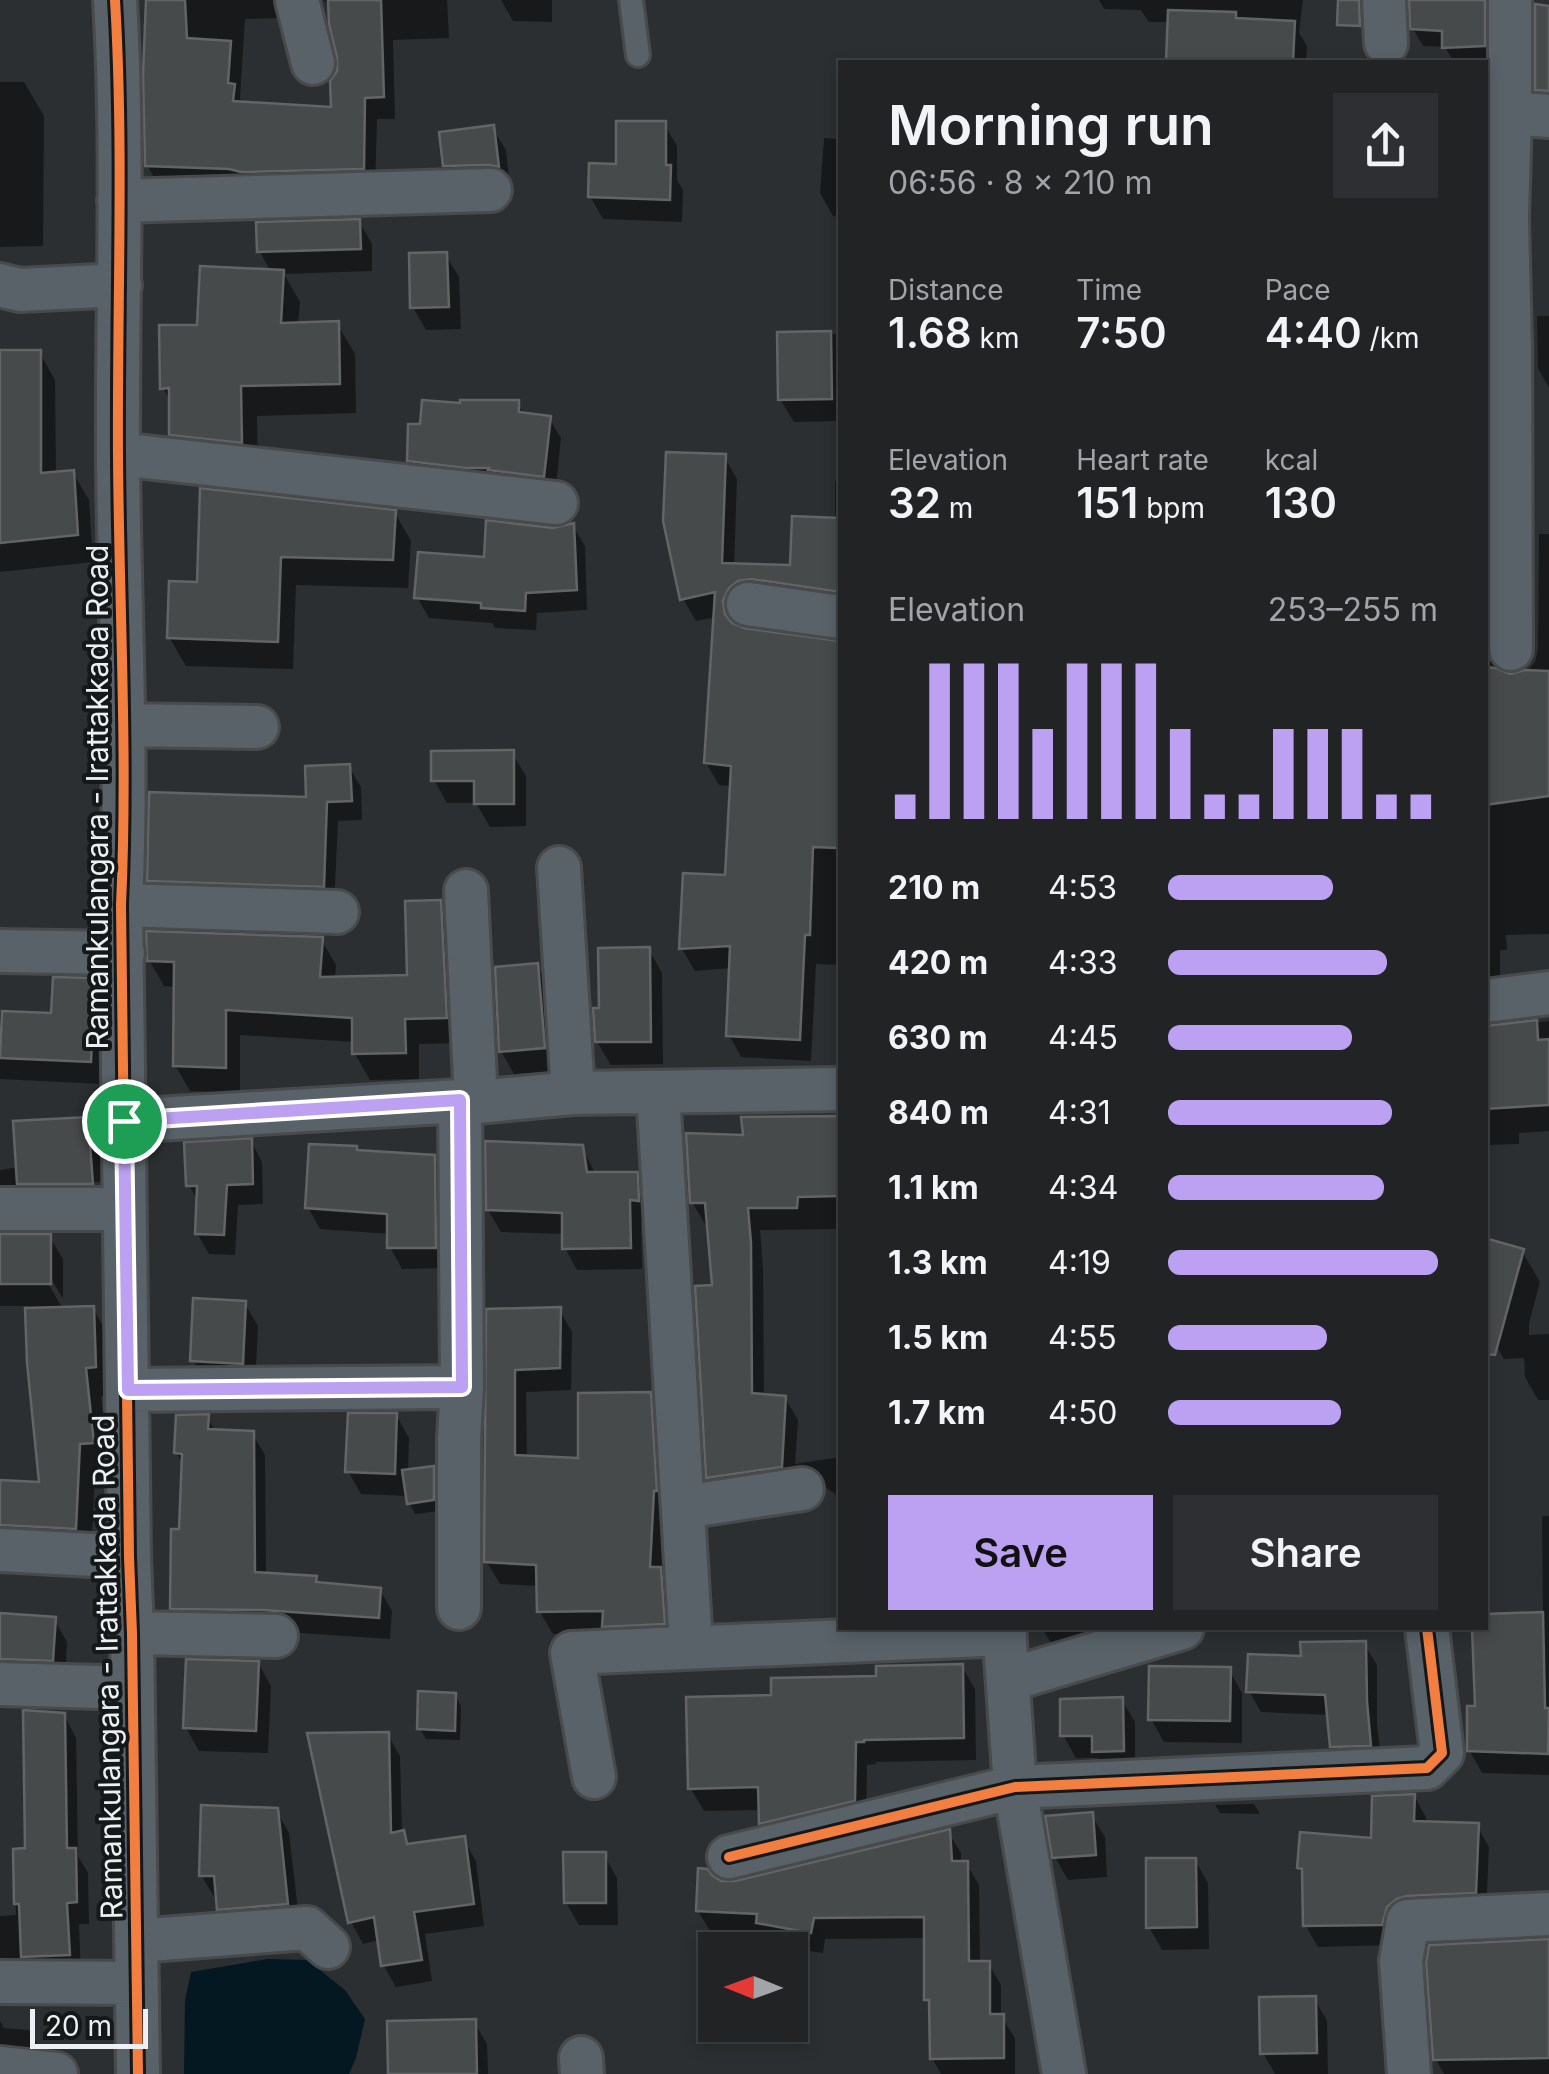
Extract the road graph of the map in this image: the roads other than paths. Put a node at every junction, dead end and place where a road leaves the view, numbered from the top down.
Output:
1 (116, 0) edge
2 (297, 0) edge
3 (631, 0) edge
4 (1384, 0) edge
5 (1510, 0) edge
6 (1386, 43) dead end
7 (638, 56) dead end
8 (313, 63) dead end
9 (1529, 114) edge
10 (490, 190) dead end
11 (118, 201) junction
12 (1496, 216) edge
13 (0, 285) edge
14 (120, 286) junction
15 (1498, 348) edge
16 (118, 454) junction
17 (556, 503) dead end
18 (748, 604) dead end
19 (838, 618) edge
20 (1511, 649) dead end
21 (123, 725) junction
22 (256, 727) dead end
23 (558, 868) dead end
24 (466, 891) dead end
25 (121, 905) junction
26 (338, 912) dead end
27 (0, 951) edge
28 (123, 953) junction
29 (1549, 993) edge
30 (1488, 1001) edge
31 (838, 1090) edge
32 (658, 1092) junction
33 (574, 1093) junction
34 (468, 1101) junction
35 (124, 1121) junction
36 (125, 1209) junction
37 (0, 1210) edge
38 (462, 1387) junction
39 (128, 1390) junction
40 (802, 1489) dead end
41 (684, 1506) junction
42 (0, 1550) edge
43 (129, 1558) junction
44 (459, 1608) dead end
45 (1175, 1630) edge
46 (1426, 1630) edge
47 (1004, 1631) edge
48 (132, 1634) junction
49 (276, 1636) dead end
50 (692, 1646) junction
51 (1008, 1680) junction
52 (0, 1684) edge
53 (132, 1688) junction
54 (594, 1778) dead end
55 (1015, 1788) junction
56 (729, 1856) dead end
57 (1549, 1914) edge
58 (136, 1941) junction
59 (328, 1947) dead end
60 (0, 1982) edge
61 (137, 1983) junction
62 (0, 2068) edge
63 (56, 2074) edge
64 (138, 2074) edge
65 (1064, 2074) edge
66 (1408, 2074) edge

1 - 11 street, Ramankulangara - Irattakkada Road
2 - 8 street
3 - 7 lane
4 - 6 street
5 - 9 street
9 - 12 street
10 - 11 street
11 - 14 street, Ramankulangara - Irattakkada Road
12 - 15 street
13 - 14 street
14 - 16 street, Ramankulangara - Irattakkada Road
15 - 20 street
16 - 17 street
16 - 21 street, Ramankulangara - Irattakkada Road
18 - 19 street
21 - 22 street
21 - 25 street, Ramankulangara - Irattakkada Road
23 - 33 street
24 - 34 street
25 - 26 street
25 - 28 street, Ramankulangara - Irattakkada Road
27 - 28 street
28 - 35 street, Ramankulangara - Irattakkada Road
29 - 30 street
31 - 32 street
32 - 33 street
32 - 41 street
33 - 34 street
34 - 35 street
34 - 38 street
35 - 36 street, Ramankulangara - Irattakkada Road
36 - 37 street
36 - 39 street, Ramankulangara - Irattakkada Road
38 - 39 street
38 - 44 street
39 - 43 street, Ramankulangara - Irattakkada Road
40 - 41 street
41 - 50 street
42 - 43 street
43 - 48 street, Ramankulangara - Irattakkada Road
45 - 51 street
46 - 55 street
47 - 50 street
47 - 51 street
48 - 49 street
48 - 53 street, Ramankulangara - Irattakkada Road
50 - 54 street
51 - 55 street
52 - 53 street
53 - 58 street, Ramankulangara - Irattakkada Road
55 - 56 street
55 - 65 street
57 - 66 street
58 - 59 street
58 - 61 street, Ramankulangara - Irattakkada Road
60 - 61 street
61 - 64 street, Ramankulangara - Irattakkada Road
62 - 63 street

